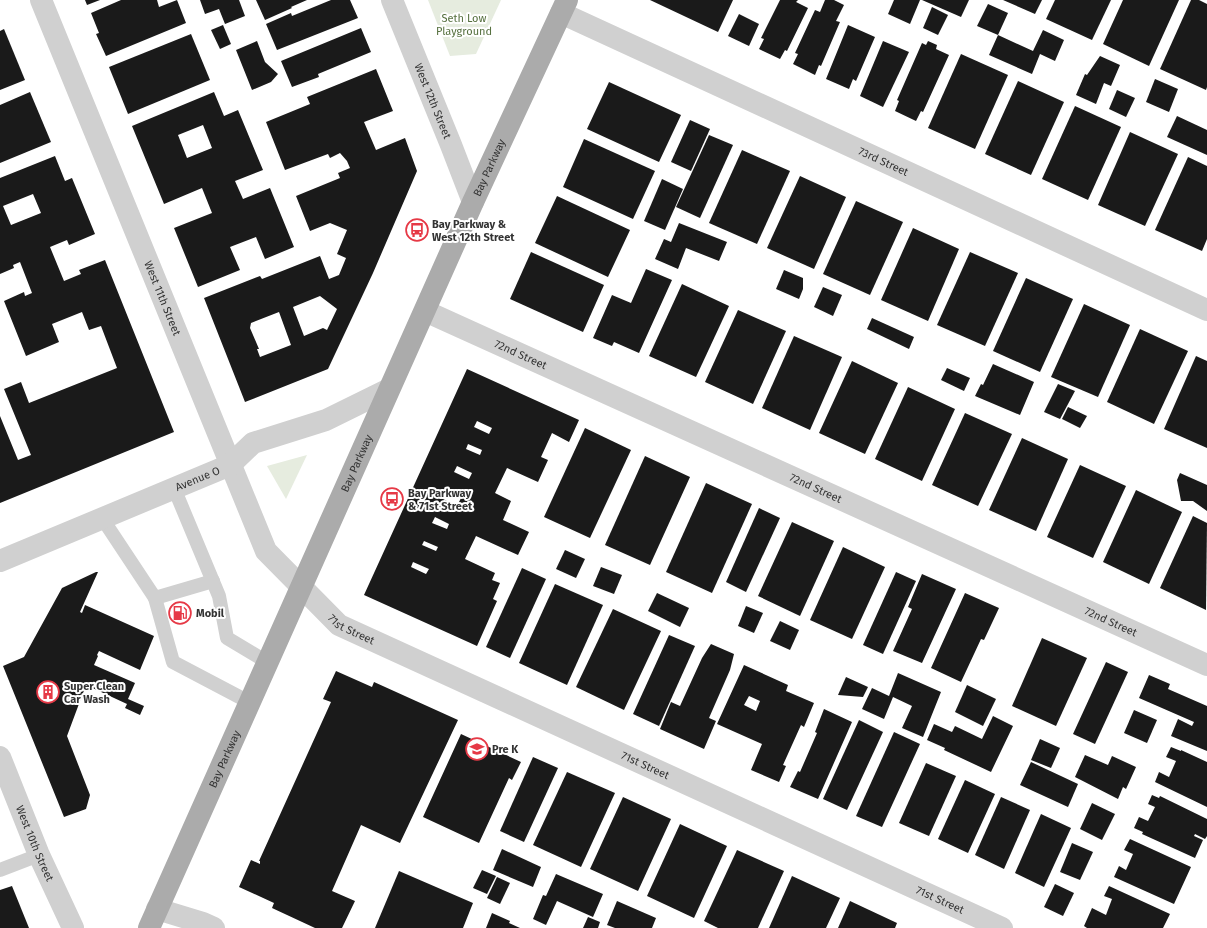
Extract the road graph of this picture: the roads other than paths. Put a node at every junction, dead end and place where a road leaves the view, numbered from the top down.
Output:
1 (41, 0) edge
2 (392, 0) edge
3 (564, 7) edge
4 (473, 202) junction
5 (426, 310) junction
6 (1207, 310) edge
7 (389, 389) junction
8 (230, 465) junction
9 (174, 488) junction
10 (102, 518) junction
11 (0, 561) edge
12 (213, 581) junction
13 (300, 587) junction
14 (155, 598) junction
15 (267, 662) junction
16 (1207, 665) edge
17 (249, 702) junction
18 (0, 757) edge
19 (5, 783) edge
20 (39, 855) junction
21 (0, 870) edge
22 (153, 919) edge
23 (73, 928) edge
24 (214, 928) edge
25 (1002, 928) edge

1 - 8 street, West 11th Street
2 - 4 street, West 12th Street
3 - 4 main road, Bay Parkway
3 - 6 street, 73rd Street
4 - 5 main road, Bay Parkway
5 - 7 main road, Bay Parkway
5 - 16 street, 72nd Street
7 - 8 street, Avenue O
7 - 13 main road, Bay Parkway
8 - 9 street, Avenue O
8 - 13 street, West 11th Street
9 - 10 street, Avenue O
9 - 12 lane
10 - 11 street, Avenue O
10 - 14 lane
12 - 14 lane
12 - 15 lane
13 - 15 main road, Bay Parkway
13 - 25 street, 71st Street
14 - 17 lane
15 - 17 main road, Bay Parkway
17 - 22 main road, Bay Parkway
18 - 19 street, West 10th Street
19 - 20 street, West 10th Street
20 - 21 lane
20 - 23 street, West 10th Street
22 - 24 street

